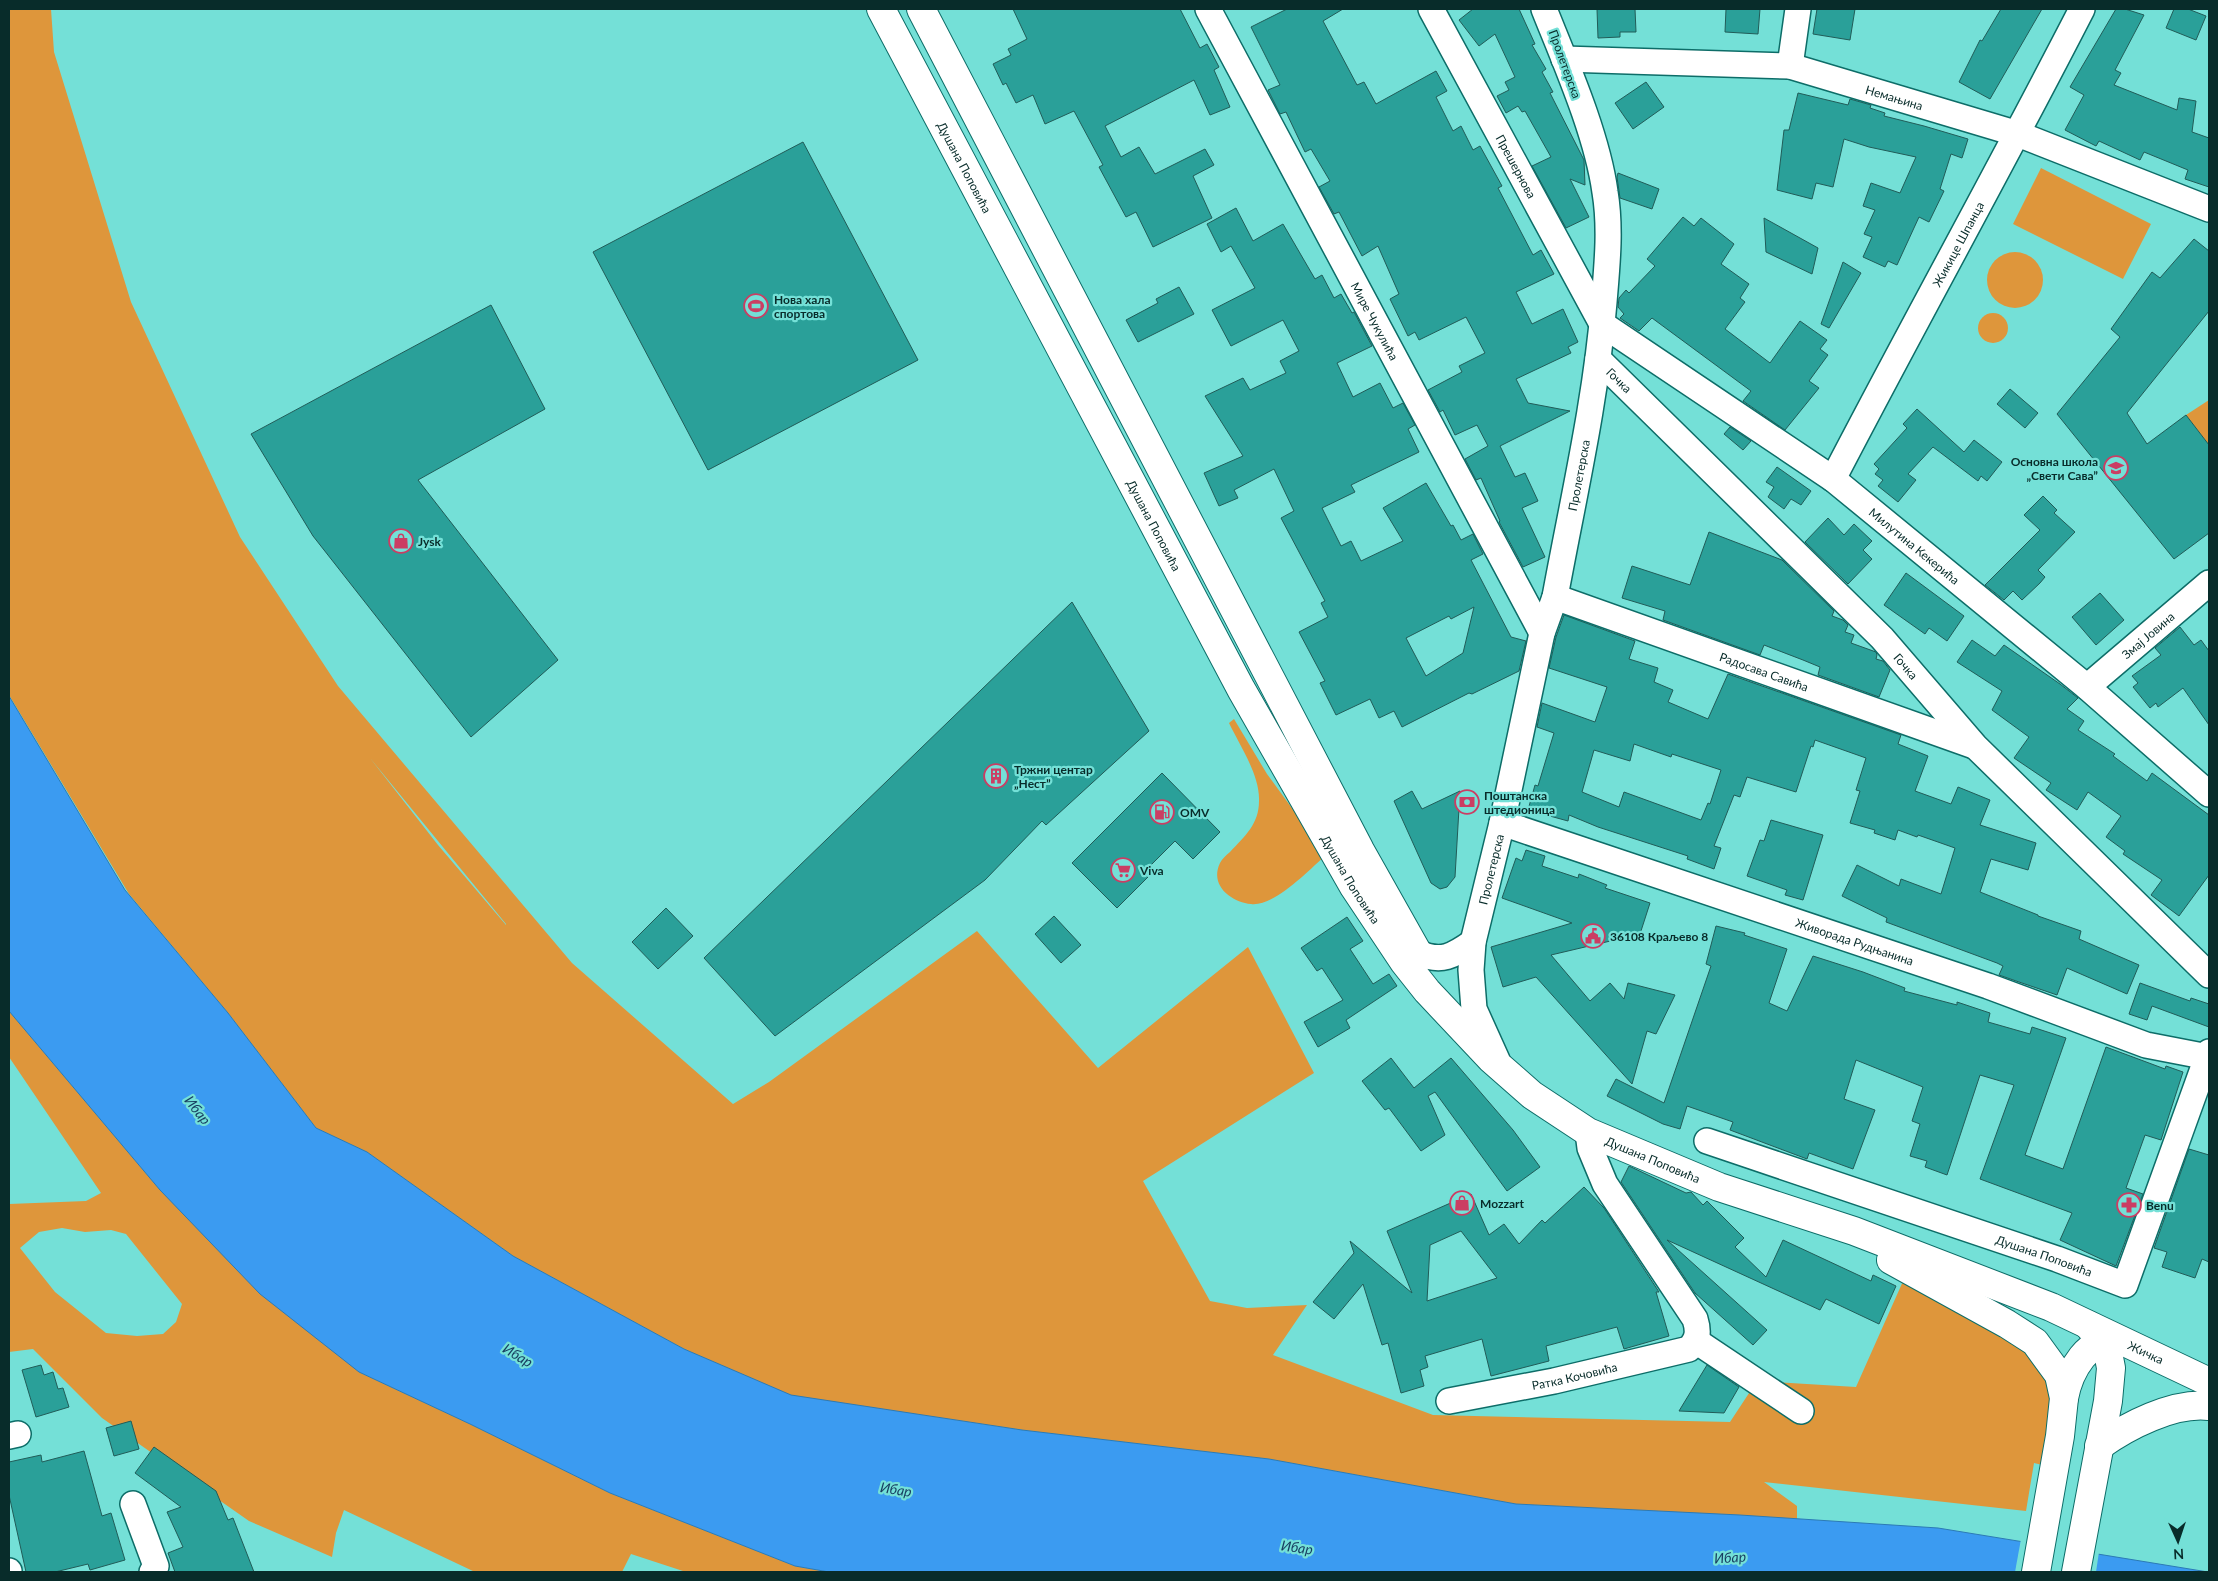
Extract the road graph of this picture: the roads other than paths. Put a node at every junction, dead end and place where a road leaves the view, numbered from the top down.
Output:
1 (881, 9) edge
2 (921, 9) edge
3 (1208, 9) edge
4 (1431, 9) edge
5 (1544, 9) edge
6 (1798, 9) edge
7 (2082, 9) edge
8 (1564, 60) junction
9 (1790, 66) junction
10 (2018, 134) junction
11 (2209, 209) edge
12 (1602, 324) junction
13 (1598, 359) junction
14 (1833, 478) junction
15 (2209, 583) edge
16 (1555, 597) junction
17 (1542, 633) junction
18 (2087, 687) junction
19 (1975, 746) junction
20 (2209, 794) edge
21 (1502, 823) junction
22 (1473, 942) junction
23 (1418, 953) junction
24 (2209, 976) edge
25 (1456, 1022) junction
26 (2208, 1054) edge
27 (1500, 1067) junction
28 (2202, 1100) edge
29 (1588, 1132) junction
30 (1707, 1142) dead end
31 (1854, 1231) junction
32 (2083, 1320) junction
33 (1696, 1341) junction
34 (2103, 1342) junction
35 (2132, 1345) junction
36 (2209, 1382) edge
37 (2064, 1398) junction
38 (1449, 1401) dead end
39 (2209, 1406) edge
40 (1801, 1411) dead end
41 (2099, 1446) junction
42 (133, 1504) dead end
43 (152, 1572) edge
44 (2036, 1572) edge
45 (2076, 1572) edge

1 - 25 main road, Душана Поповића
2 - 23 main road, Душана Поповића
3 - 17 street, Мире Чукулића
4 - 12 street, Прешернова
5 - 8 street, Пролетерска
6 - 9 street
7 - 10 street, Жикице Шпанца
8 - 9 street, Немањина
8 - 12 street, Пролетерска
9 - 10 street, Немањина
10 - 11 street, Немањина
10 - 14 street, Жикице Шпанца
12 - 13 street, Пролетерска
12 - 14 street, Милутина Кекерића
13 - 16 street, Пролетерска
13 - 19 street, Гочка
14 - 18 street, Милутина Кекерића
15 - 18 street, Змај Јовина
16 - 17 street, Пролетерска
16 - 19 street, Радосава Савића
17 - 21 street, Пролетерска
18 - 20 street, Милутина Кекерића
19 - 24 street, Гочка
21 - 22 street, Пролетерска
21 - 26 street, Живорада Рудњанина
22 - 23 street
22 - 27 street, Пролетерска
23 - 25 main road, Душана Поповића
25 - 27 main road, Душана Поповића
26 - 28 street
27 - 29 main road, Душана Поповића
28 - 30 street, Душана Поповића
29 - 31 main road, Душана Поповића
29 - 33 street
31 - 32 main road, Душана Поповића
31 - 37 main road, Душана Поповића
32 - 34 main road
32 - 35 main road, Жичка
33 - 38 street, Ратка Кочовића
33 - 40 street
34 - 35 main road
34 - 37 main road
34 - 41 main road
35 - 36 main road, Жичка
37 - 44 main road, Душана Поповића
39 - 41 main road
41 - 45 main road
42 - 43 street

